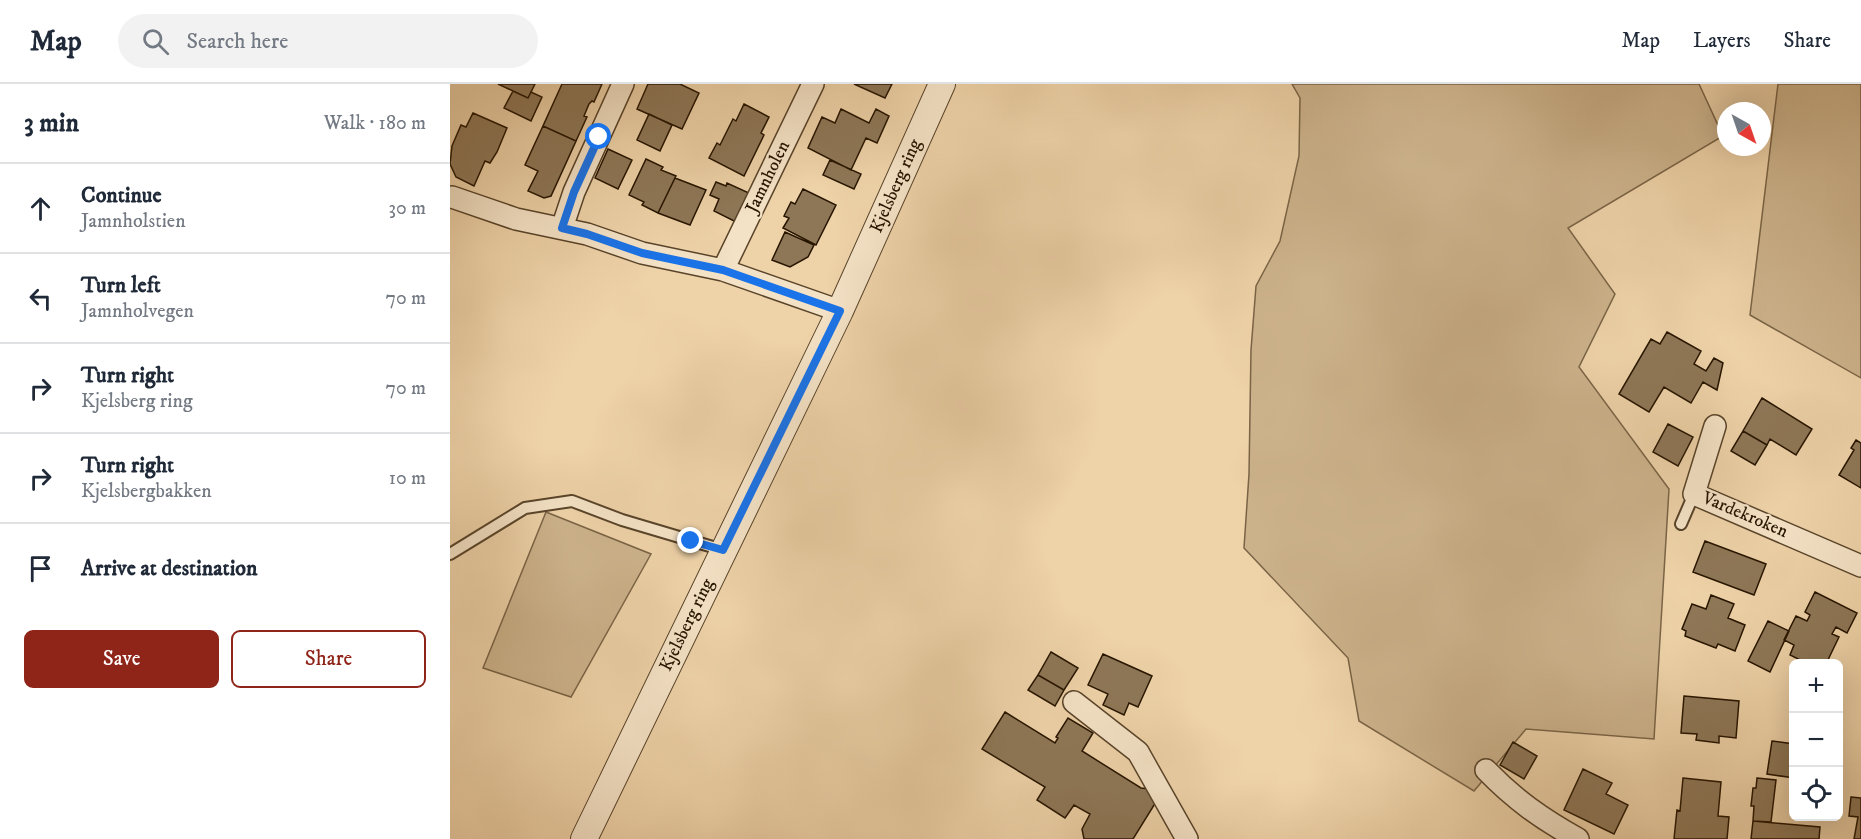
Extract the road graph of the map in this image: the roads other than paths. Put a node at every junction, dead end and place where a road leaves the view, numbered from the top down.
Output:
1 (623, 84) edge
2 (813, 84) edge
3 (942, 84) edge
4 (452, 197) dead end
5 (562, 228) junction
6 (723, 270) junction
7 (840, 311) junction
8 (1714, 426) dead end
9 (1694, 494) junction
10 (1681, 524) dead end
11 (723, 550) junction
12 (450, 554) edge
13 (1861, 566) edge
14 (1074, 702) dead end
15 (1486, 770) dead end
16 (584, 839) edge
17 (1187, 839) edge
18 (1578, 839) edge

1 - 5 street
2 - 6 street, Jamnholen
3 - 7 street, Kjelsberg ring
4 - 5 street
5 - 6 street
6 - 7 street
7 - 11 street, Kjelsberg ring
8 - 9 street, Vardekroken
9 - 10 lane
9 - 13 street, Vardekroken
11 - 12 lane
11 - 16 street, Kjelsberg ring
14 - 17 street
15 - 18 street

